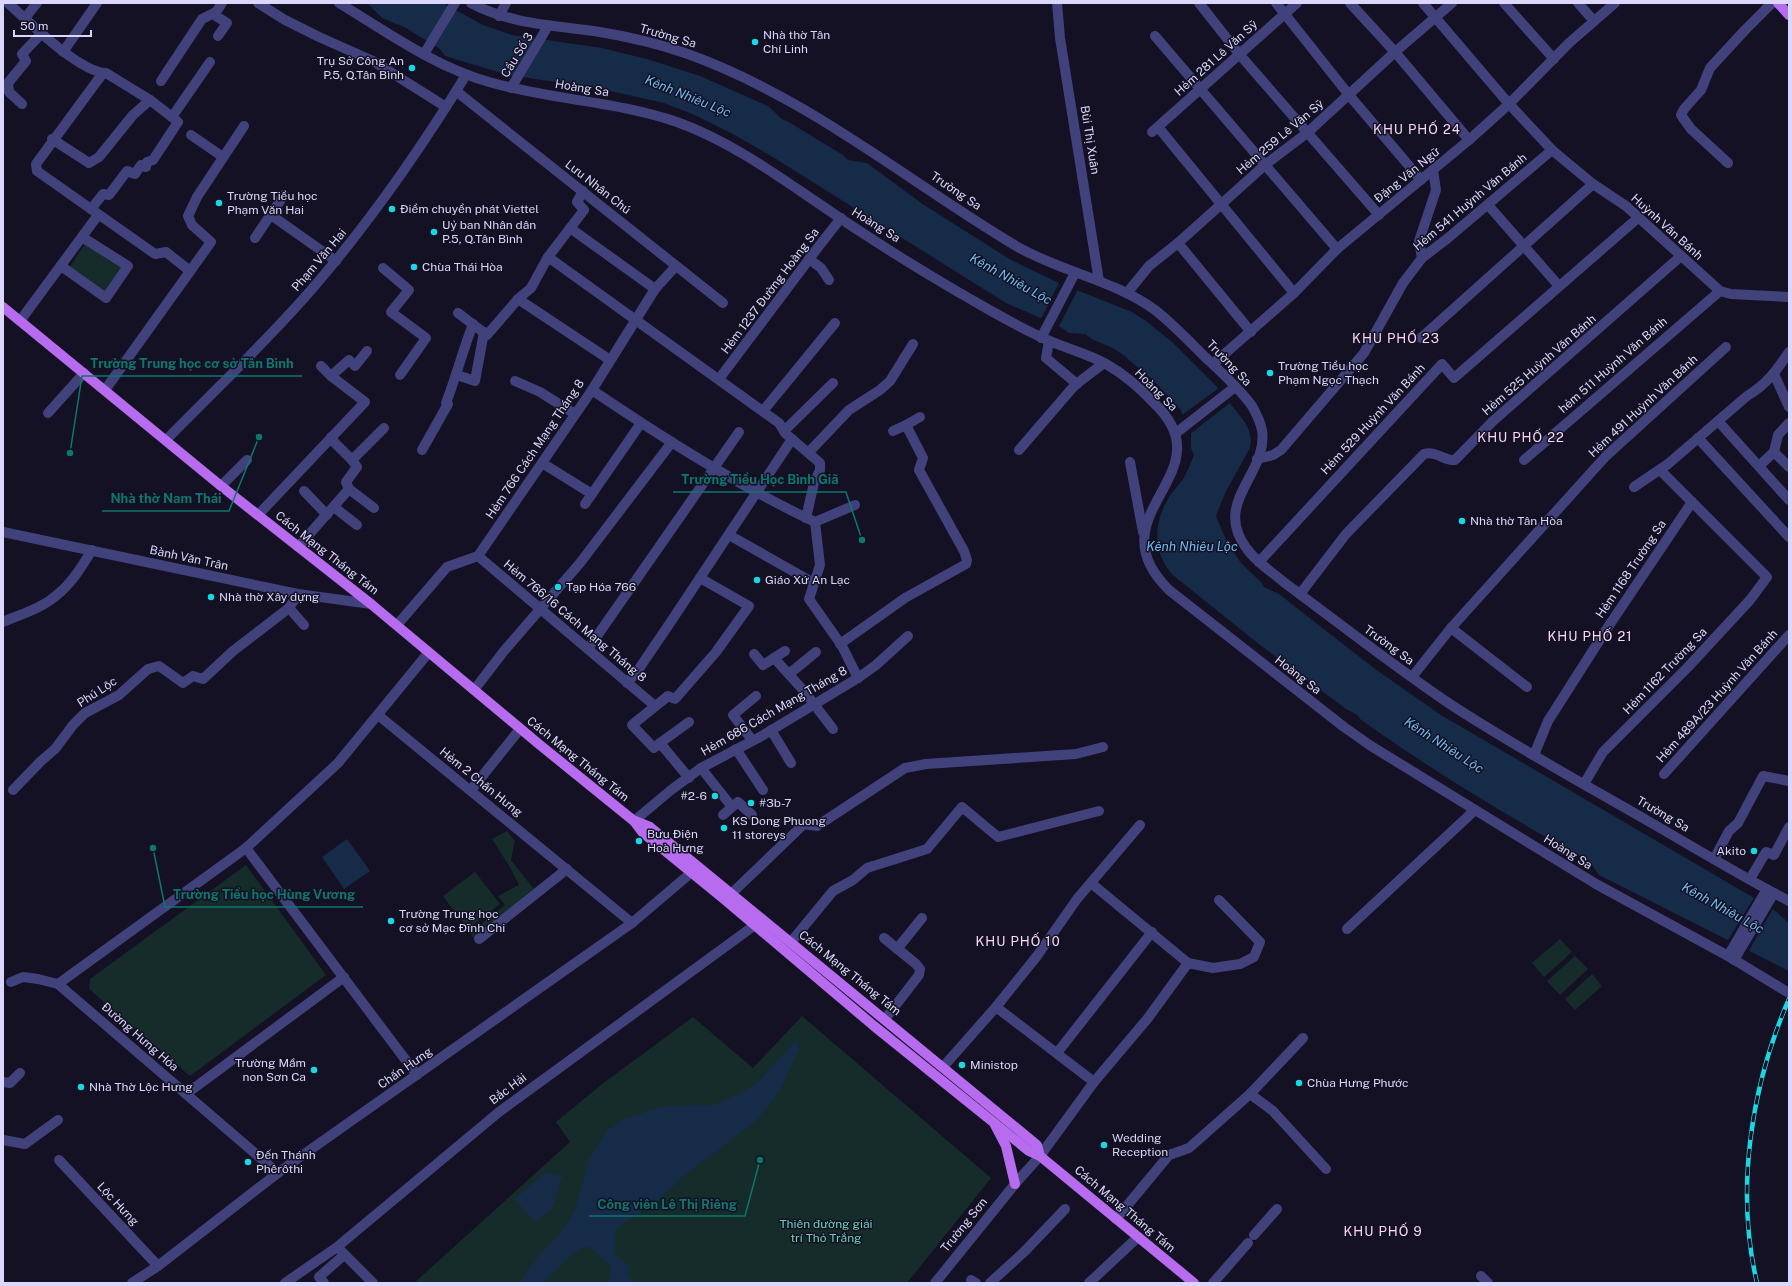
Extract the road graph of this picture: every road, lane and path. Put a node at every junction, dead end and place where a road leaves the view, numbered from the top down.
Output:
1 (8, 3) edge
2 (37, 3) edge
3 (97, 3) edge
4 (222, 3) edge
5 (258, 3) edge
6 (339, 3) edge
7 (455, 3) edge
8 (471, 3) edge
9 (506, 3) edge
10 (1057, 3) edge
11 (1199, 3) edge
12 (1276, 3) edge
13 (1297, 3) edge
14 (1350, 3) edge
15 (1423, 3) edge
16 (1452, 3) edge
17 (1504, 3) edge
18 (1578, 3) edge
19 (1615, 3) edge
20 (1772, 3) edge
21 (1778, 3) edge
22 (216, 12) junction
23 (1285, 14) junction
24 (1789, 15) edge
25 (499, 16) junction
26 (25, 18) junction
27 (1436, 18) junction
28 (1594, 21) junction
29 (546, 30) junction
30 (42, 33) junction
31 (218, 36) dead end
32 (1155, 36) dead end
33 (426, 51) junction
34 (63, 52) junction
35 (1394, 52) junction
36 (1240, 55) junction
37 (1554, 59) junction
38 (210, 62) dead end
39 (102, 73) junction
40 (466, 75) junction
41 (161, 81) dead end
42 (514, 85) junction
43 (1201, 89) junction
44 (456, 92) junction
45 (1349, 95) junction
46 (150, 100) junction
47 (22, 104) dead end
48 (1509, 104) junction
49 (446, 107) junction
50 (172, 117) junction
51 (244, 126) dead end
52 (1307, 133) junction
53 (191, 135) dead end
54 (52, 139) junction
55 (1469, 140) junction
56 (1552, 150) junction
57 (223, 157) junction
58 (1728, 163) dead end
59 (1266, 164) junction
60 (1433, 170) junction
61 (1421, 180) junction
62 (1593, 184) junction
63 (583, 191) junction
64 (284, 195) dead end
65 (1221, 205) junction
66 (1488, 205) junction
67 (94, 212) junction
68 (271, 215) junction
69 (1378, 215) junction
70 (1639, 217) junction
71 (842, 218) junction
72 (570, 228) junction
73 (82, 237) junction
74 (256, 238) dead end
75 (1178, 243) junction
76 (1524, 245) junction
77 (1337, 249) junction
78 (1681, 256) junction
79 (548, 257) junction
80 (1422, 258) junction
81 (810, 259) junction
82 (336, 261) junction
83 (61, 266) junction
84 (676, 266) junction
85 (383, 268) dead end
86 (190, 271) junction
87 (1075, 273) junction
88 (829, 280) dead end
89 (1099, 281) junction
90 (1559, 286) junction
91 (655, 289) junction
92 (1720, 291) junction
93 (1127, 293) junction
94 (1294, 293) junction
95 (1789, 297) edge
96 (518, 299) junction
97 (723, 303) dead end
98 (4, 309) edge
99 (458, 313) dead end
100 (635, 320) junction
101 (20, 321) junction
102 (835, 323) dead end
103 (473, 324) junction
104 (484, 332) junction
105 (1250, 332) junction
106 (1421, 338) dead end
107 (1045, 339) junction
108 (913, 344) dead end
109 (1726, 347) dead end
110 (367, 351) dead end
111 (1789, 352) edge
112 (610, 360) junction
113 (1104, 363) junction
114 (1213, 364) junction
115 (321, 366) dead end
116 (84, 373) junction
117 (1774, 374) junction
118 (400, 375) dead end
119 (457, 375) junction
120 (331, 376) junction
121 (719, 379) junction
122 (514, 381) dead end
123 (833, 383) dead end
124 (1077, 384) junction
125 (1235, 387) junction
126 (105, 390) junction
127 (592, 390) junction
128 (1789, 405) edge
129 (763, 411) junction
130 (48, 413) dead end
131 (575, 414) junction
132 (920, 417) dead end
133 (1718, 421) junction
134 (640, 423) junction
135 (1789, 423) edge
136 (906, 425) junction
137 (384, 428) dead end
138 (784, 431) junction
139 (893, 431) dead end
140 (739, 432) dead end
141 (1176, 432) junction
142 (331, 437) junction
143 (1698, 438) junction
144 (792, 439) junction
145 (166, 440) junction
146 (672, 442) junction
147 (422, 450) dead end
148 (1019, 450) dead end
149 (809, 452) junction
150 (1774, 452) junction
151 (1257, 459) junction
152 (247, 460) dead end
153 (352, 460) junction
154 (1524, 460) dead end
155 (1130, 462) dead end
156 (542, 463) junction
157 (1759, 466) junction
158 (713, 467) junction
159 (1789, 467) edge
160 (1660, 470) junction
161 (221, 486) junction
162 (1634, 487) dead end
163 (350, 489) junction
164 (304, 491) dead end
165 (757, 493) junction
166 (592, 494) junction
167 (1789, 500) edge
168 (1692, 502) junction
169 (585, 504) dead end
170 (855, 505) dead end
171 (374, 508) dead end
172 (330, 511) junction
173 (258, 515) junction
174 (810, 520) junction
175 (357, 525) dead end
176 (3, 532) edge
177 (729, 535) junction
178 (1789, 537) edge
179 (1144, 538) junction
180 (298, 547) junction
181 (92, 550) junction
182 (478, 556) junction
183 (1259, 562) junction
184 (700, 578) junction
185 (814, 583) junction
186 (298, 594) junction
187 (1300, 594) junction
188 (371, 604) junction
189 (289, 608) junction
190 (541, 609) junction
191 (3, 622) edge
192 (304, 625) dead end
193 (397, 625) junction
194 (1451, 628) junction
195 (1789, 635) edge
196 (908, 636) dead end
197 (840, 644) junction
198 (588, 649) junction
199 (785, 651) dead end
200 (429, 652) junction
201 (816, 652) dead end
202 (754, 654) dead end
203 (774, 658) junction
204 (789, 674) junction
205 (1412, 677) junction
206 (858, 678) junction
207 (626, 683) junction
208 (1527, 687) dead end
209 (474, 690) junction
210 (756, 696) dead end
211 (814, 705) junction
212 (655, 706) junction
213 (378, 715) junction
214 (689, 722) dead end
215 (520, 729) junction
216 (833, 729) dead end
217 (771, 730) junction
218 (752, 740) junction
219 (660, 743) junction
220 (1103, 747) dead end
221 (736, 749) junction
222 (1534, 755) junction
223 (791, 763) dead end
224 (702, 768) junction
225 (1664, 774) dead end
226 (689, 778) junction
227 (1789, 780) edge
228 (1584, 784) junction
229 (13, 790) dead end
230 (471, 790) junction
231 (763, 790) dead end
232 (732, 807) junction
233 (1475, 810) junction
234 (1100, 811) dead end
235 (722, 815) dead end
236 (752, 815) dead end
237 (634, 821) junction
238 (1140, 825) dead end
239 (1789, 827) edge
240 (246, 848) junction
241 (1714, 859) junction
242 (567, 869) junction
243 (692, 872) junction
244 (1750, 879) junction
245 (1091, 882) junction
246 (731, 894) junction
247 (1768, 896) junction
248 (1219, 900) dead end
249 (1789, 902) edge
250 (922, 918) dead end
251 (632, 923) junction
252 (755, 925) junction
253 (1347, 929) dead end
254 (1152, 932) junction
255 (884, 938) dead end
256 (479, 939) dead end
257 (791, 942) junction
258 (897, 949) junction
259 (1734, 954) junction
260 (1188, 963) junction
261 (344, 977) junction
262 (11, 982) dead end
263 (58, 984) junction
264 (1789, 993) edge
265 (996, 1008) junction
266 (885, 1019) junction
267 (1303, 1038) dead end
268 (1057, 1053) junction
269 (943, 1067) junction
270 (20, 1073) dead end
271 (417, 1075) junction
272 (3, 1082) edge
273 (1094, 1082) junction
274 (186, 1094) junction
275 (1250, 1094) junction
276 (58, 1120) dead end
277 (993, 1122) junction
278 (3, 1140) edge
279 (1040, 1156) junction
280 (59, 1160) dead end
281 (1326, 1169) dead end
282 (278, 1173) junction
283 (1014, 1184) junction
284 (1065, 1209) dead end
285 (1277, 1209) dead end
286 (1116, 1219) junction
287 (1138, 1237) junction
288 (337, 1247) junction
289 (344, 1255) junction
290 (158, 1266) junction
291 (132, 1283) edge
292 (285, 1283) edge
293 (324, 1283) edge
294 (373, 1283) edge
295 (934, 1283) edge
296 (990, 1283) edge
297 (1089, 1283) edge
298 (1194, 1283) edge
299 (1213, 1283) edge

1 - 26 street
2 - 26 street
3 - 34 street
4 - 22 street
5 - 49 street
6 - 33 street, Hoàng Sa
7 - 33 street
8 - 25 street, Trường Sa
9 - 25 street
10 - 89 street, Bùi Thị Xuân
11 - 36 street
12 - 23 street
13 - 23 street, Hẻm 281 Lê Văn Sỹ
14 - 35 street
15 - 27 street, Huỳnh Văn Bánh
16 - 27 street, Hẻm 259 Lê Văn Sỹ
17 - 37 street
18 - 28 street
19 - 28 street, Đặng Văn Ngữ
20 - 58 street
21 - 24 main road
22 - 31 street
22 - 41 street
23 - 36 street, Hẻm 281 Lê Văn Sỹ
23 - 45 street
25 - 29 street, Trường Sa
26 - 30 street
27 - 35 street, Hẻm 259 Lê Văn Sỹ
27 - 48 street, Huỳnh Văn Bánh
28 - 37 street, Đặng Văn Ngữ
29 - 42 street, Cầu Số 3
29 - 87 street, Trường Sa
30 - 34 street
30 - 47 street
32 - 43 street
33 - 40 street, Hoàng Sa
34 - 39 street
35 - 45 street, Hẻm 259 Lê Văn Sỹ
35 - 55 street
36 - 43 street, Hẻm 281 Lê Văn Sỹ
36 - 52 street
37 - 48 street, Đặng Văn Ngữ
38 - 50 street
39 - 46 street
39 - 54 street
40 - 42 street, Hoàng Sa
40 - 44 street, Phạm Văn Hai
42 - 71 street, Hoàng Sa
43 - 59 street
43 - 65 street, Hẻm 281 Lê Văn Sỹ
44 - 49 street, Phạm Văn Hai
44 - 63 street, Lưu Nhân Chú
45 - 52 street, Hẻm 259 Lê Văn Sỹ
45 - 61 street
46 - 50 street
46 - 54 street
48 - 55 street, Đặng Văn Ngữ
48 - 56 street, Huỳnh Văn Bánh
49 - 82 street, Phạm Văn Hai
50 - 67 street
51 - 57 street
52 - 59 street, Hẻm 259 Lê Văn Sỹ
52 - 69 street
53 - 57 street
54 - 67 street
55 - 60 street, Đặng Văn Ngữ
56 - 62 street, Huỳnh Văn Bánh
56 - 66 street, Hẻm 541 Huỳnh Văn Bánh
57 - 86 street
59 - 65 street, Hẻm 259 Lê Văn Sỹ
59 - 77 street
60 - 61 street, Đặng Văn Ngữ
60 - 80 street
61 - 69 street, Đặng Văn Ngữ
62 - 70 street, Huỳnh Văn Bánh
62 - 76 street
63 - 72 street
63 - 84 street, Lưu Nhân Chú
64 - 68 street
65 - 75 street, Hẻm 259 Lê Văn Sỹ
65 - 94 street
66 - 76 street
66 - 80 street, Hẻm 541 Huỳnh Văn Bánh
67 - 73 street
67 - 86 street
68 - 74 street
68 - 82 street
69 - 77 street, Đặng Văn Ngữ
70 - 78 street, Huỳnh Văn Bánh
70 - 90 street, Hẻm 529 Huỳnh Văn Bánh
71 - 81 street, Hẻm 1237 Đường Hoàng Sa
71 - 107 street, Hoàng Sa
72 - 79 street
72 - 91 street
73 - 83 street
73 - 83 street
75 - 93 street, Hẻm 259 Lê Văn Sỹ
75 - 105 street
76 - 90 street
76 - 106 street
77 - 94 street, Đặng Văn Ngữ
78 - 92 street, Huỳnh Văn Bánh
78 - 187 street, Hẻm 525 Huỳnh Văn Bánh
79 - 96 street
79 - 100 street, Hẻm 686 Cách Mạng Tháng 8
80 - 151 street, Hẻm 541 Huỳnh Văn Bánh
81 - 88 street
81 - 121 street, Hẻm 1237 Đường Hoàng Sa
82 - 145 street, Phạm Văn Hai
83 - 101 street
84 - 91 street, Hẻm 766 Cách Mạng Tháng 8
84 - 97 street, Lưu Nhân Chú
85 - 118 street
86 - 126 street
87 - 89 street, Trường Sa
87 - 107 street
89 - 93 street, Trường Sa
90 - 183 street, Hẻm 529 Huỳnh Văn Bánh
91 - 100 street, Hẻm 766 Cách Mạng Tháng 8
92 - 95 street
92 - 154 street, hẻm 511 Huỳnh Văn Bánh
93 - 114 street, Trường Sa
94 - 105 street, Đặng Văn Ngữ
96 - 104 street
96 - 112 street
98 - 101 main road, Cách Mạng Tháng Tám
99 - 103 street
100 - 112 street, Hẻm 766 Cách Mạng Tháng 8
100 - 121 street, Hẻm 686 Cách Mạng Tháng 8
101 - 116 main road, Cách Mạng Tháng Tám
102 - 129 street
103 - 104 street
103 - 119 street
104 - 119 street
105 - 114 street, Đặng Văn Ngữ
107 - 113 street, Hoàng Sa
107 - 124 street
108 - 149 street
109 - 194 street, Hẻm 491 Huỳnh Văn Bánh
110 - 120 street
111 - 117 street
112 - 127 street, Hẻm 766 Cách Mạng Tháng 8
113 - 124 street
113 - 141 street, Hoàng Sa
114 - 125 street, Trường Sa
115 - 120 street
116 - 126 main road, Cách Mạng Tháng Tám
116 - 130 street
117 - 128 street
117 - 133 street
119 - 147 street
120 - 142 street
121 - 129 street, Hẻm 686 Cách Mạng Tháng 8
122 - 131 street
123 - 138 street
124 - 148 street
125 - 141 street
125 - 151 street, Trường Sa
126 - 145 main road, Cách Mạng Tháng Tám
127 - 131 street, Hẻm 766 Cách Mạng Tháng 8
127 - 134 street
129 - 138 street, Hẻm 686 Cách Mạng Tháng 8
131 - 156 street, Hẻm 766 Cách Mạng Tháng 8
132 - 136 street
133 - 143 street
133 - 157 street
134 - 146 street
134 - 166 street
135 - 150 street
136 - 139 street
136 - 197 street
137 - 153 street
138 - 144 street, Hẻm 686 Cách Mạng Tháng 8
140 - 158 street
141 - 179 street, Hoàng Sa
142 - 153 street
142 - 173 street
143 - 160 street
143 - 178 street
144 - 149 street, Hẻm 686 Cách Mạng Tháng 8
144 - 165 street
145 - 161 main road, Cách Mạng Tháng Tám
146 - 158 street
146 - 190 street
149 - 174 street, Hẻm 686 Cách Mạng Tháng 8
150 - 157 street
150 - 159 street
151 - 183 street, Trường Sa
152 - 161 street
153 - 163 street
155 - 179 street
156 - 166 street
156 - 182 street, Hẻm 766 Cách Mạng Tháng 8
157 - 167 street
158 - 165 street
158 - 198 street
160 - 162 street
160 - 168 street
161 - 173 main road, Cách Mạng Tháng Tám
163 - 171 street
163 - 172 street
164 - 172 street
165 - 174 street
165 - 177 street
166 - 169 street
168 - 222 street, Hẻm 1168 Trường Sa
168 - 228 street, Hẻm 1162 Trường Sa
170 - 174 street
172 - 175 street
172 - 180 street
173 - 180 main road, Cách Mạng Tháng Tám
174 - 185 street, Hẻm 686 Cách Mạng Tháng 8
176 - 181 street, Bành Văn Trân
177 - 184 street
177 - 185 street
179 - 233 street, Hoàng Sa
180 - 188 main road, Cách Mạng Tháng Tám
181 - 186 street, Bành Văn Trân
181 - 191 street
182 - 190 street, Hẻm 766/16 Cách Mạng Tháng 8
182 - 193 street
183 - 187 street, Trường Sa
184 - 207 street
184 - 212 street
185 - 197 street, Hẻm 686 Cách Mạng Tháng 8
186 - 188 street, Bành Văn Trân
186 - 189 street, Phú Lộc
187 - 205 street, Trường Sa
188 - 193 main road, Cách Mạng Tháng Tám
189 - 192 street
189 - 229 street, Phú Lộc
190 - 198 street, Hẻm 766/16 Cách Mạng Tháng 8
190 - 209 street
193 - 200 main road, Cách Mạng Tháng Tám
194 - 205 street, Hẻm 491 Huỳnh Văn Bánh
194 - 208 street
195 - 225 street, Hẻm 489A/23 Huỳnh Văn Bánh
196 - 206 street
197 - 206 street, Hẻm 686 Cách Mạng Tháng 8
198 - 207 street, Hẻm 766/16 Cách Mạng Tháng 8
199 - 203 street
200 - 209 main road, Cách Mạng Tháng Tám
200 - 213 street
201 - 204 street
202 - 203 street
203 - 204 street
204 - 211 street
205 - 222 street, Trường Sa
206 - 211 street, Hẻm 686 Cách Mạng Tháng 8
207 - 212 street, Hẻm 766/16 Cách Mạng Tháng 8
209 - 215 main road, Cách Mạng Tháng Tám
210 - 218 street
211 - 216 street
211 - 217 street, Hẻm 686 Cách Mạng Tháng 8
212 - 219 street
213 - 230 street, Hẻm 2 Chấn Hưng
213 - 240 street
214 - 219 street
215 - 230 street
215 - 237 main road, Cách Mạng Tháng Tám
217 - 218 street, Hẻm 686 Cách Mạng Tháng 8
217 - 223 street
218 - 221 street, Hẻm 686 Cách Mạng Tháng 8
219 - 226 street
220 - 246 street
221 - 224 street, Hẻm 686 Cách Mạng Tháng 8
221 - 231 street
222 - 228 street, Trường Sa
224 - 226 street, Hẻm 686 Cách Mạng Tháng 8
224 - 232 street
226 - 237 street, Hẻm 686 Cách Mạng Tháng 8
227 - 241 street
228 - 241 street, Trường Sa
230 - 242 street, Hẻm 2 Chấn Hưng
232 - 235 street
232 - 236 street
233 - 253 street
233 - 259 street, Hoàng Sa
234 - 257 street
237 - 243 main road, Cách Mạng Tháng Tám
237 - 246 main road, Cách Mạng Tháng Tám
238 - 245 street
239 - 244 street
240 - 261 street
240 - 263 street
241 - 244 street, Trường Sa
242 - 251 street, Hẻm 2 Chấn Hưng
242 - 256 street
243 - 251 street, Chấn Hưng
243 - 252 main road, Cách Mạng Tháng Tám
244 - 247 street, Trường Sa
245 - 254 street
245 - 265 street
246 - 257 main road, Cách Mạng Tháng Tám
247 - 249 street, Trường Sa
247 - 259 street
248 - 260 street
250 - 258 street
251 - 271 street, Chấn Hưng
252 - 277 main road, Cách Mạng Tháng Tám
252 - 288 street, Bắc Hải
254 - 260 street
254 - 268 street
255 - 258 street
257 - 266 main road, Cách Mạng Tháng Tám
258 - 266 street
259 - 264 street, Hoàng Sa
260 - 273 street, Trường Sơn
261 - 271 street
261 - 274 street
262 - 263 street, Đường Hưng Hóa
263 - 274 street, Đường Hưng Hóa
265 - 268 street
265 - 269 street
266 - 269 main road, Cách Mạng Tháng Tám
267 - 275 street
268 - 273 street
269 - 279 main road, Cách Mạng Tháng Tám
270 - 272 street
271 - 282 street, Chấn Hưng
273 - 279 street, Trường Sơn
274 - 282 street, Đường Hưng Hóa
275 - 281 street
275 - 286 street
276 - 278 street
277 - 279 main road, Cách Mạng Tháng Tám
277 - 283 main road
279 - 283 street, Trường Sơn
279 - 286 main road, Cách Mạng Tháng Tám
280 - 290 street, Lộc Hưng
282 - 290 street, Chấn Hưng
283 - 295 street, Trường Sơn
284 - 296 street
285 - 299 street
286 - 287 main road, Cách Mạng Tháng Tám
287 - 297 street
287 - 298 main road, Cách Mạng Tháng Tám
288 - 289 street
288 - 292 street, Bắc Hải
289 - 293 street
289 - 294 street
290 - 291 street, Chấn Hưng

